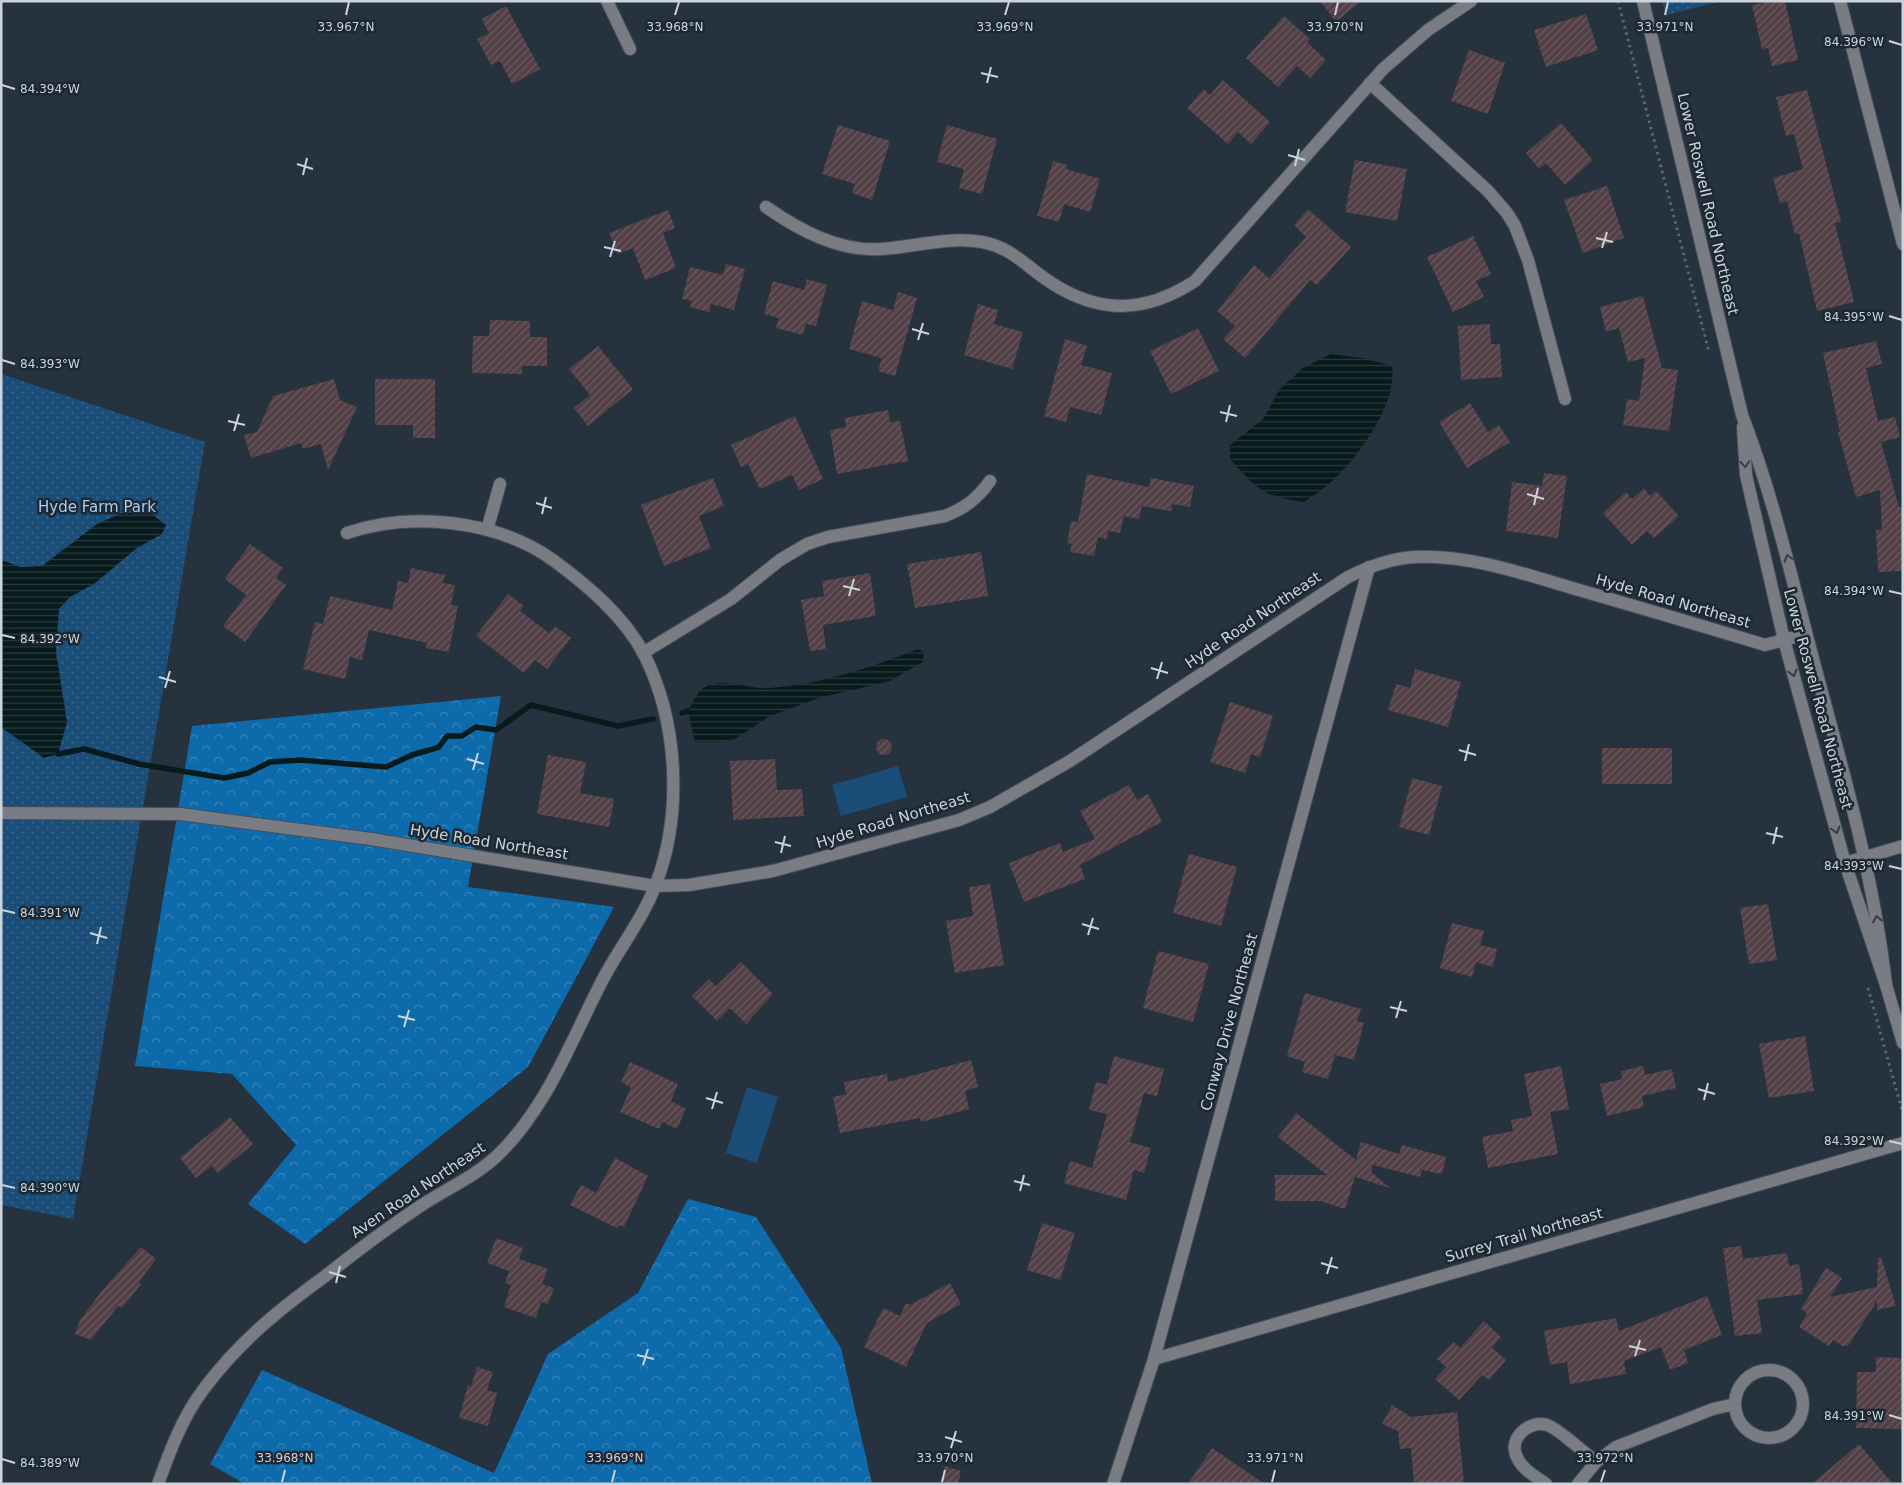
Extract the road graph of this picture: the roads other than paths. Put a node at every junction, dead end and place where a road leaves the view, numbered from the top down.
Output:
1 (607, 1) edge
2 (1471, 1) edge
3 (1643, 1) edge
4 (1840, 1) edge
5 (630, 49) dead end
6 (1370, 83) junction
7 (766, 207) dead end
8 (1903, 244) edge
9 (1565, 399) dead end
10 (1742, 415) junction
11 (990, 481) dead end
12 (500, 484) dead end
13 (487, 530) junction
14 (347, 533) dead end
15 (1369, 567) junction
16 (1806, 634) junction
17 (1784, 640) junction
18 (643, 653) junction
19 (1, 813) edge
20 (1903, 846) edge
21 (1865, 857) junction
22 (1845, 863) junction
23 (655, 886) junction
24 (1886, 985) junction
25 (1903, 1043) edge
26 (1903, 1143) edge
27 (1154, 1359) junction
28 (1735, 1404) junction
29 (1596, 1462) junction
30 (158, 1484) edge
31 (1113, 1484) edge
32 (1546, 1484) edge
33 (1578, 1484) edge

1 - 5 street
2 - 6 street
3 - 10 street, Lower Roswell Road Northeast
4 - 8 street
6 - 7 street
6 - 9 street
16 -> 10 street, Lower Roswell Road Northeast
10 -> 17 street, Lower Roswell Road Northeast
11 - 18 street
12 - 13 street
13 - 14 street, Aven Road Northeast
13 - 18 street, Aven Road Northeast
15 - 17 street, Hyde Road Northeast
15 - 23 street, Hyde Road Northeast
15 - 27 street, Conway Drive Northeast
16 - 17 street, Hyde Road Northeast
16 - 21 street, Lower Roswell Road Northeast
17 -> 22 street, Lower Roswell Road Northeast
18 - 23 street, Aven Road Northeast
19 - 23 street, Hyde Road Northeast
20 - 21 street
21 - 22 street
24 -> 21 street, Lower Roswell Road Northeast
22 - 24 street, Lower Roswell Road Northeast
23 - 30 street, Aven Road Northeast
24 - 25 street, Lower Roswell Road Northeast
26 - 27 street, Surrey Trail Northeast
27 - 31 street, Conway Drive Northeast
28 - 28 street
28 - 29 street
29 - 32 street
29 - 33 street

